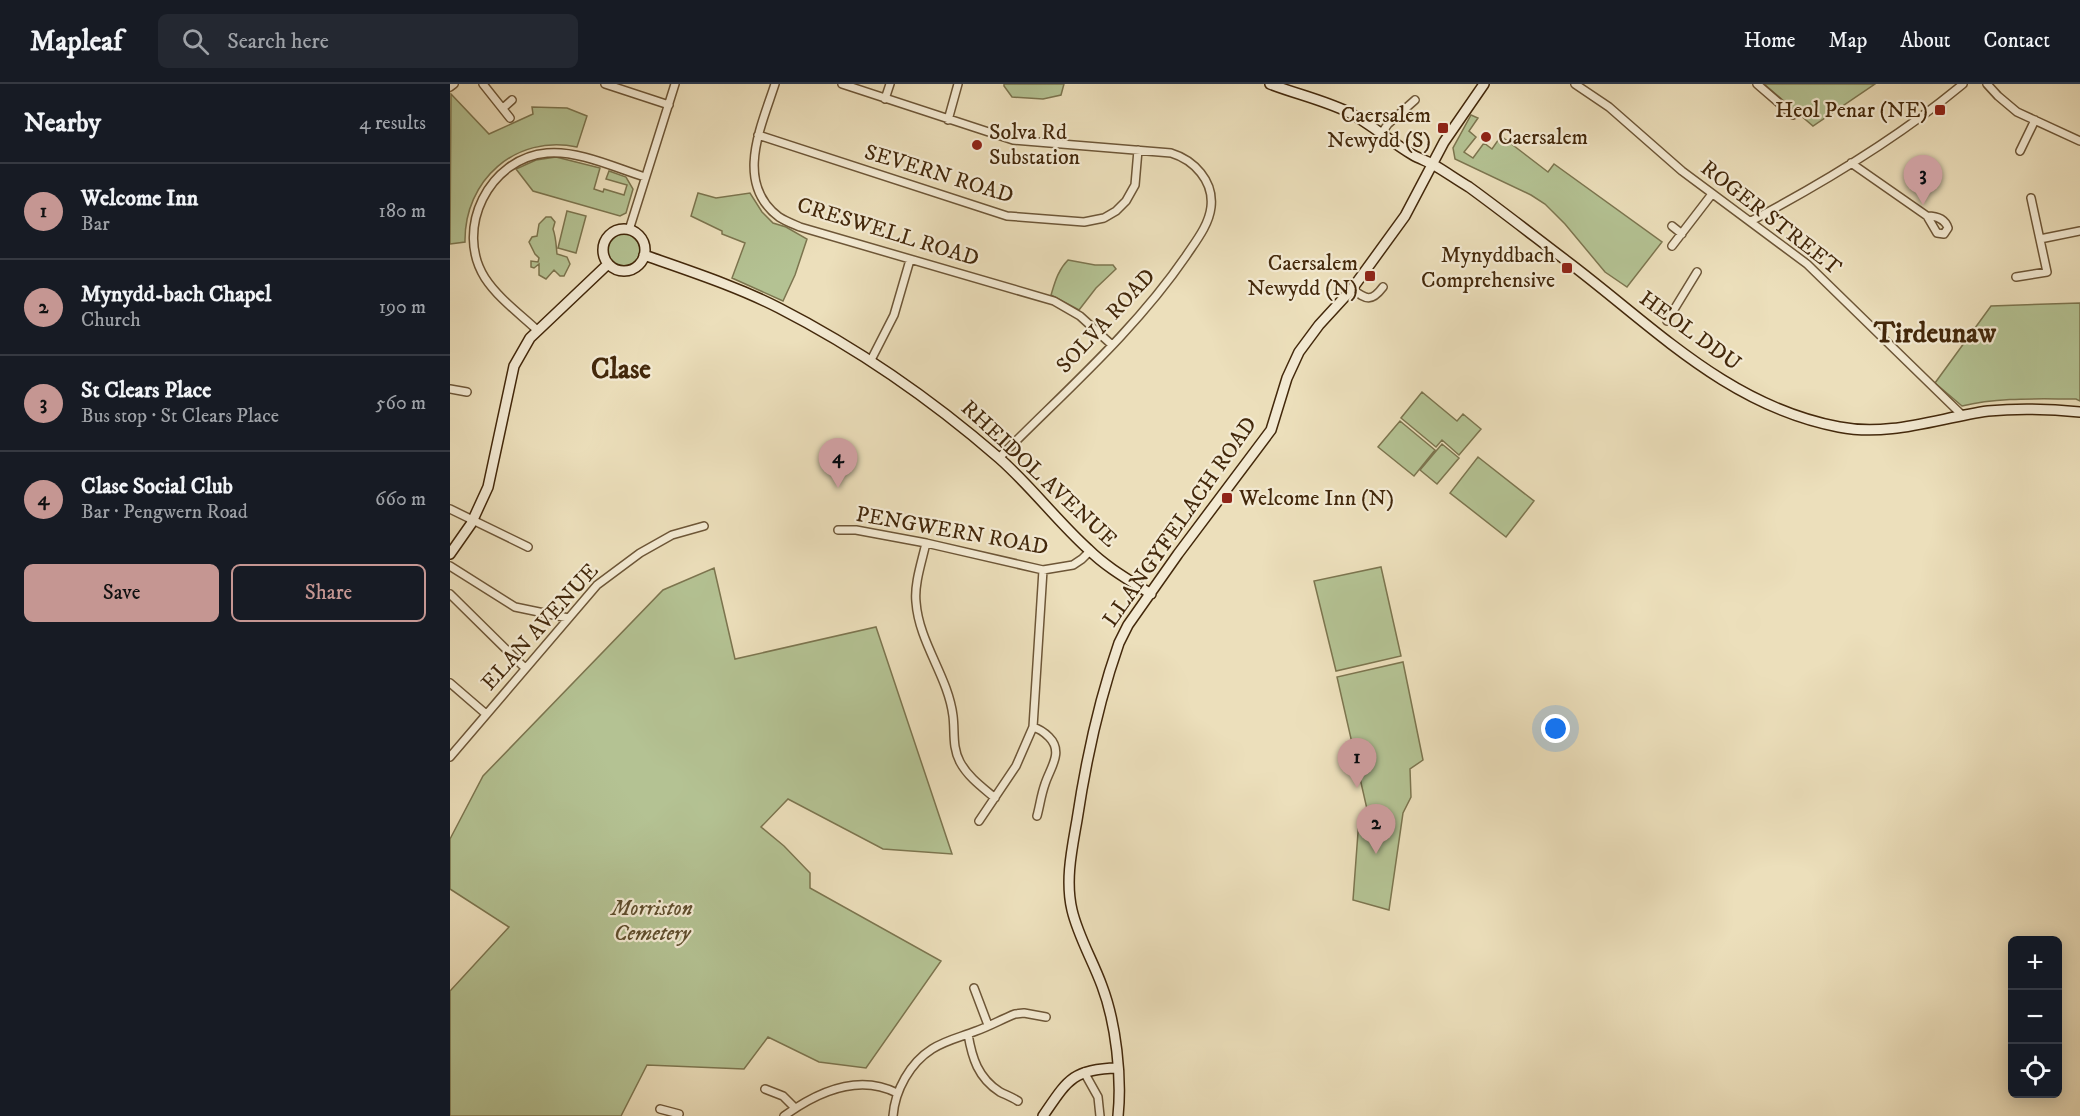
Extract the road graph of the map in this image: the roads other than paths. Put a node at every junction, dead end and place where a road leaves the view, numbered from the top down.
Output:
1 (454, 84) edge
2 (483, 84) edge
3 (605, 84) edge
4 (675, 84) edge
5 (775, 84) edge
6 (842, 84) edge
7 (890, 84) edge
8 (958, 84) edge
9 (1270, 84) edge
10 (1484, 84) edge
11 (1757, 84) edge
12 (1963, 84) edge
13 (1987, 84) edge
14 (1581, 85) edge
15 (450, 87) edge
16 (885, 99) junction
17 (512, 100) dead end
18 (1414, 100) dead end
19 (669, 105) junction
20 (503, 108) junction
21 (1793, 115) dead end
22 (510, 118) dead end
23 (948, 120) junction
24 (2036, 120) junction
25 (1382, 134) junction
26 (758, 135) junction
27 (2080, 141) edge
28 (1138, 150) junction
29 (2020, 152) dead end
30 (1851, 163) junction
31 (1432, 164) junction
32 (645, 177) junction
33 (1712, 194) junction
34 (2031, 198) dead end
35 (1927, 216) dead end
36 (1751, 221) junction
37 (1672, 226) dead end
38 (629, 230) junction
39 (2080, 231) edge
40 (1682, 234) junction
41 (2040, 239) junction
42 (1672, 246) dead end
43 (644, 255) junction
44 (910, 260) junction
45 (608, 264) junction
46 (1697, 272) dead end
47 (2016, 277) dead end
48 (1383, 287) dead end
49 (1352, 289) junction
50 (1667, 321) dead end
51 (537, 330) junction
52 (1112, 345) junction
53 (871, 360) junction
54 (450, 389) edge
55 (467, 392) dead end
56 (2080, 412) edge
57 (1962, 416) junction
58 (999, 458) junction
59 (450, 509) edge
60 (474, 519) junction
61 (704, 526) dead end
62 (838, 530) dead end
63 (926, 543) junction
64 (528, 547) dead end
65 (1090, 551) junction
66 (450, 554) edge
67 (450, 567) edge
68 (1043, 570) junction
69 (450, 594) edge
70 (1151, 594) junction
71 (568, 618) junction
72 (525, 668) junction
73 (450, 683) edge
74 (486, 714) junction
75 (1033, 727) junction
76 (450, 757) edge
77 (995, 798) junction
78 (1037, 816) dead end
79 (979, 821) dead end
80 (974, 988) dead end
81 (1046, 1017) dead end
82 (988, 1025) junction
83 (968, 1034) junction
84 (1117, 1068) junction
85 (1084, 1072) junction
86 (765, 1089) dead end
87 (897, 1093) junction
88 (1018, 1101) dead end
89 (795, 1108) junction
90 (660, 1109) dead end
91 (667, 1114) edge
92 (679, 1114) dead end
93 (784, 1116) edge
94 (893, 1116) edge
95 (1043, 1116) edge
96 (1100, 1116) edge
97 (1118, 1116) edge

1 - 15 street
2 - 20 street
3 - 19 street
4 - 19 street
5 - 26 street, CRESWELL ROAD
6 - 16 street, SOLVA ROAD
7 - 16 street
8 - 23 street
9 - 25 street, HEOL DDU
10 - 31 street, LLANGYFELACH ROAD
11 - 21 street
12 - 30 street
13 - 24 street
14 - 33 street, ROGER STREET
16 - 23 street, SOLVA ROAD
17 - 20 street
18 - 25 street
19 - 32 street
20 - 22 street
23 - 28 street, SOLVA ROAD
24 - 27 street
24 - 29 street
25 - 31 street, HEOL DDU
26 - 28 street, SEVERN ROAD
26 - 44 street, CRESWELL ROAD
28 - 52 street, SOLVA ROAD
30 - 35 street
30 - 36 street
31 - 49 street, LLANGYFELACH ROAD
31 - 57 street, HEOL DDU
32 - 38 street
32 - 51 street
33 - 36 street, ROGER STREET
33 - 40 street
34 - 41 street
36 - 57 street, ROGER STREET
37 - 40 street
38 - 43 street
38 - 45 street
39 - 41 street
40 - 42 street
41 - 47 street
43 - 45 street
43 - 53 street, RHEIDOL AVENUE
44 - 52 street, CRESWELL ROAD
44 - 53 street
45 - 51 street
46 - 50 street
48 - 49 street
49 - 70 street, LLANGYFELACH ROAD
51 - 60 street
52 - 58 street, SOLVA ROAD
53 - 58 street, RHEIDOL AVENUE
54 - 55 street
56 - 57 street, HEOL DDU
58 - 65 street, RHEIDOL AVENUE
59 - 60 street
60 - 64 street
60 - 66 street
61 - 71 street, ELAN AVENUE
62 - 63 street, PENGWERN ROAD
63 - 68 street, PENGWERN ROAD
63 - 77 street
65 - 68 street, PENGWERN ROAD
65 - 70 street, RHEIDOL AVENUE
67 - 71 street
68 - 75 street
69 - 72 street
70 - 84 street, LLANGYFELACH ROAD
71 - 72 street, ELAN AVENUE
72 - 74 street, ELAN AVENUE
73 - 74 street
74 - 76 street, ELAN AVENUE
75 - 77 street
75 - 78 street
77 - 79 street
80 - 82 street
81 - 82 street
82 - 83 street
83 - 87 street
83 - 88 street
84 - 85 street
84 - 97 street, LLANGYFELACH ROAD
85 - 95 street
85 - 96 street
86 - 89 street
87 - 89 street
87 - 94 street
89 - 93 street
90 - 91 street
91 - 92 street

